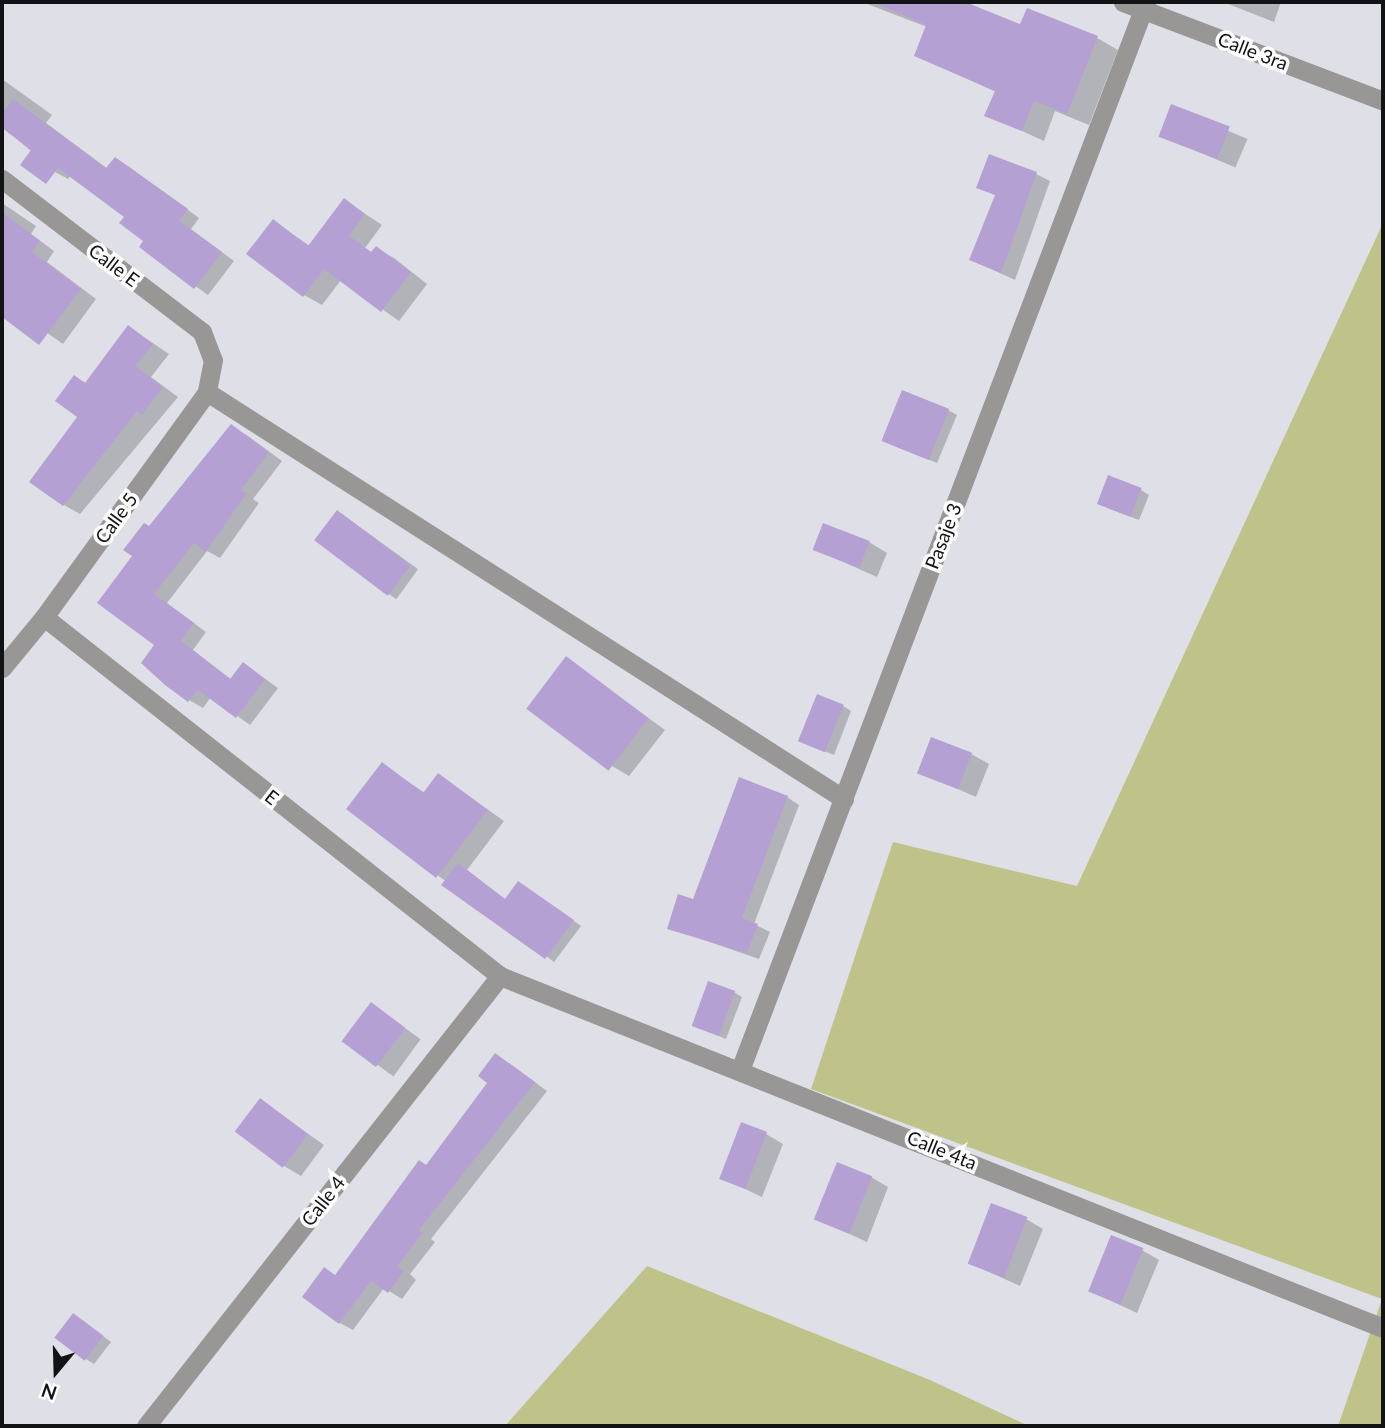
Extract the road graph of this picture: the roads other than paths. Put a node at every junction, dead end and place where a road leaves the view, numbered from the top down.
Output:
1 (1123, 2) edge
2 (1144, 6) edge
3 (1383, 101) edge
4 (2, 179) edge
5 (213, 360) joint
6 (207, 392) junction
7 (44, 617) junction
8 (2, 668) edge
9 (844, 799) junction
10 (500, 976) junction
11 (740, 1070) junction
12 (1383, 1328) edge
13 (146, 1426) edge

1 - 2 street, Calle 3ra
2 - 3 street, Calle 3ra
2 - 9 street, Pasaje 3
4 - 5 street, Calle E
5 - 6 street, Calle 5
6 - 7 street, Calle 5
6 - 9 street
7 - 8 street, Calle 5
7 - 10 street, E
9 - 11 street, Pasaje 3
10 - 11 street, Calle 4ta
10 - 13 street, Calle 4
11 - 12 street, Calle 4ta

